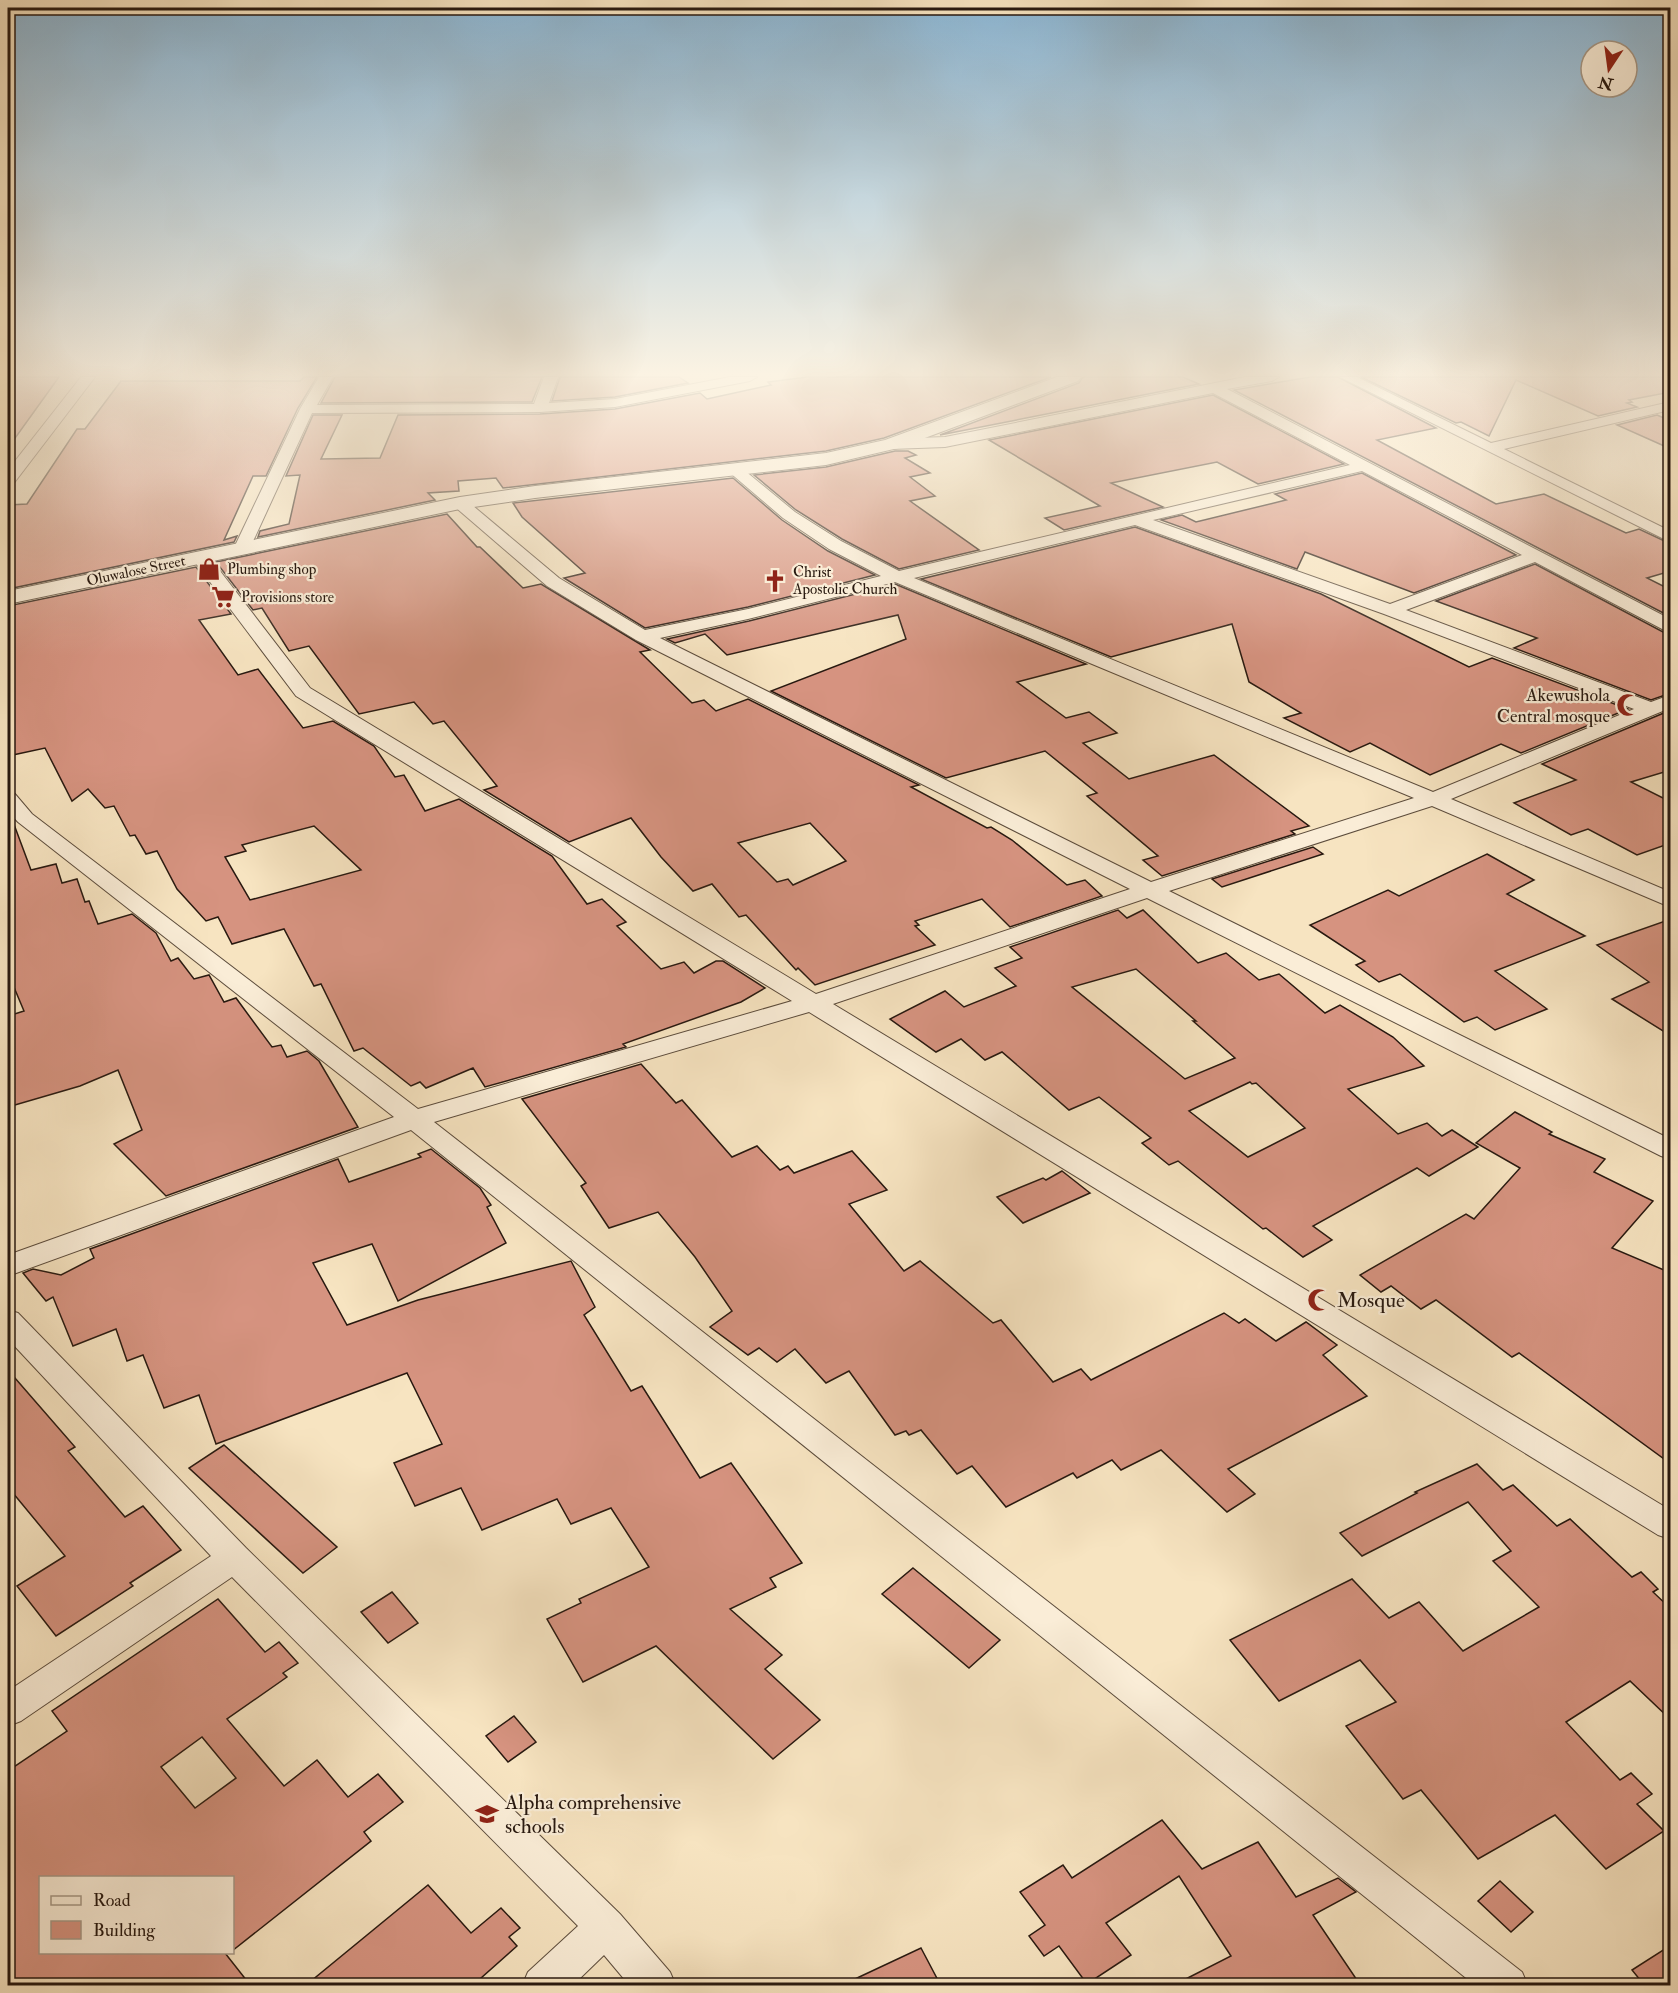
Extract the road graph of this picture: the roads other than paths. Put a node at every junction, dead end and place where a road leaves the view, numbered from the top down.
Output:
1 (278, 470) edge
2 (716, 470) edge
3 (735, 470) edge
4 (1348, 470) edge
5 (1372, 470) edge
6 (1538, 470) edge
7 (460, 503) junction
8 (1134, 519) junction
9 (1671, 537) edge
10 (241, 550) junction
11 (1534, 557) junction
12 (201, 558) junction
13 (897, 577) junction
14 (8, 598) edge
15 (1390, 610) junction
16 (1671, 626) edge
17 (642, 636) junction
18 (1671, 701) edge
19 (1652, 709) junction
20 (8, 798) edge
21 (1433, 799) junction
22 (1148, 890) junction
23 (1671, 900) edge
24 (813, 1003) junction
25 (414, 1119) junction
26 (1671, 1150) edge
27 (8, 1266) edge
28 (8, 1321) edge
29 (1671, 1526) edge
30 (234, 1557) junction
31 (8, 1710) edge
32 (606, 1928) junction
33 (542, 1986) edge
34 (656, 1986) edge
35 (1508, 1986) edge

1 - 10 street
2 - 7 street, Oluwalose Street
3 - 13 street
4 - 8 street
5 - 11 street
6 - 9 street
7 - 10 street, Oluwalose Street
7 - 17 street
8 - 13 street
8 - 15 street
10 - 12 street, Oluwalose Street
11 - 15 street
11 - 16 street
12 - 14 street, Oluwalose Street
12 - 24 street
13 - 17 street
13 - 21 street
15 - 19 street
17 - 22 street
18 - 19 street
19 - 21 street
20 - 25 street
21 - 22 street
21 - 23 street
22 - 24 street
22 - 26 street
24 - 25 street
24 - 29 street
25 - 27 street
25 - 35 street
28 - 30 street
30 - 31 street
30 - 32 street
32 - 33 street
32 - 34 street

